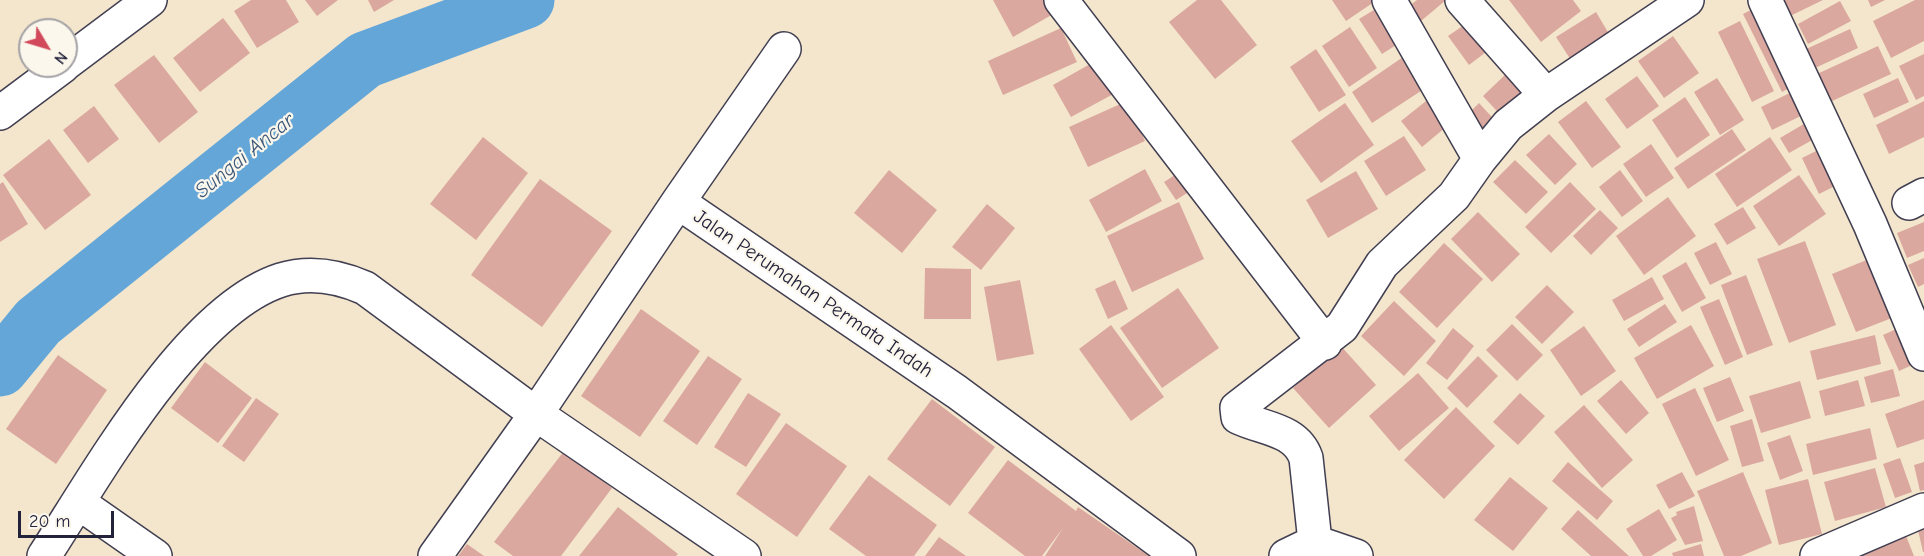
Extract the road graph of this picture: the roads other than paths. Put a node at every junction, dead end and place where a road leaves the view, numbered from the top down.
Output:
1 (150, 0) edge
2 (1061, 0) edge
3 (1389, 0) edge
4 (1462, 0) edge
5 (1687, 0) edge
6 (1765, 0) edge
7 (784, 49) dead end
8 (78, 54) edge
9 (47, 78) edge
10 (1546, 95) junction
11 (0, 113) edge
12 (1480, 159) junction
13 (678, 202) junction
14 (1325, 343) junction
15 (1924, 354) edge
16 (536, 414) junction
17 (79, 503) junction
18 (1924, 510) edge
19 (1315, 542) junction
20 (44, 556) edge
21 (155, 556) edge
22 (435, 556) edge
23 (744, 556) edge
24 (1179, 556) edge
25 (1286, 556) edge
26 (1356, 556) edge
27 (1817, 556) edge

1 - 8 street
2 - 14 street
3 - 12 street
4 - 10 street
5 - 10 street
6 - 15 street
7 - 13 street
9 - 11 street
10 - 12 street
12 - 14 street
13 - 16 street, Jalan Perumahan Permata Indah
13 - 24 street, Jalan Perumahan Permata Indah
14 - 19 street
16 - 17 street
16 - 22 street, Jalan Perumahan Permata Indah
16 - 23 street
17 - 20 street
17 - 21 street
18 - 27 street
19 - 25 street
19 - 26 street

